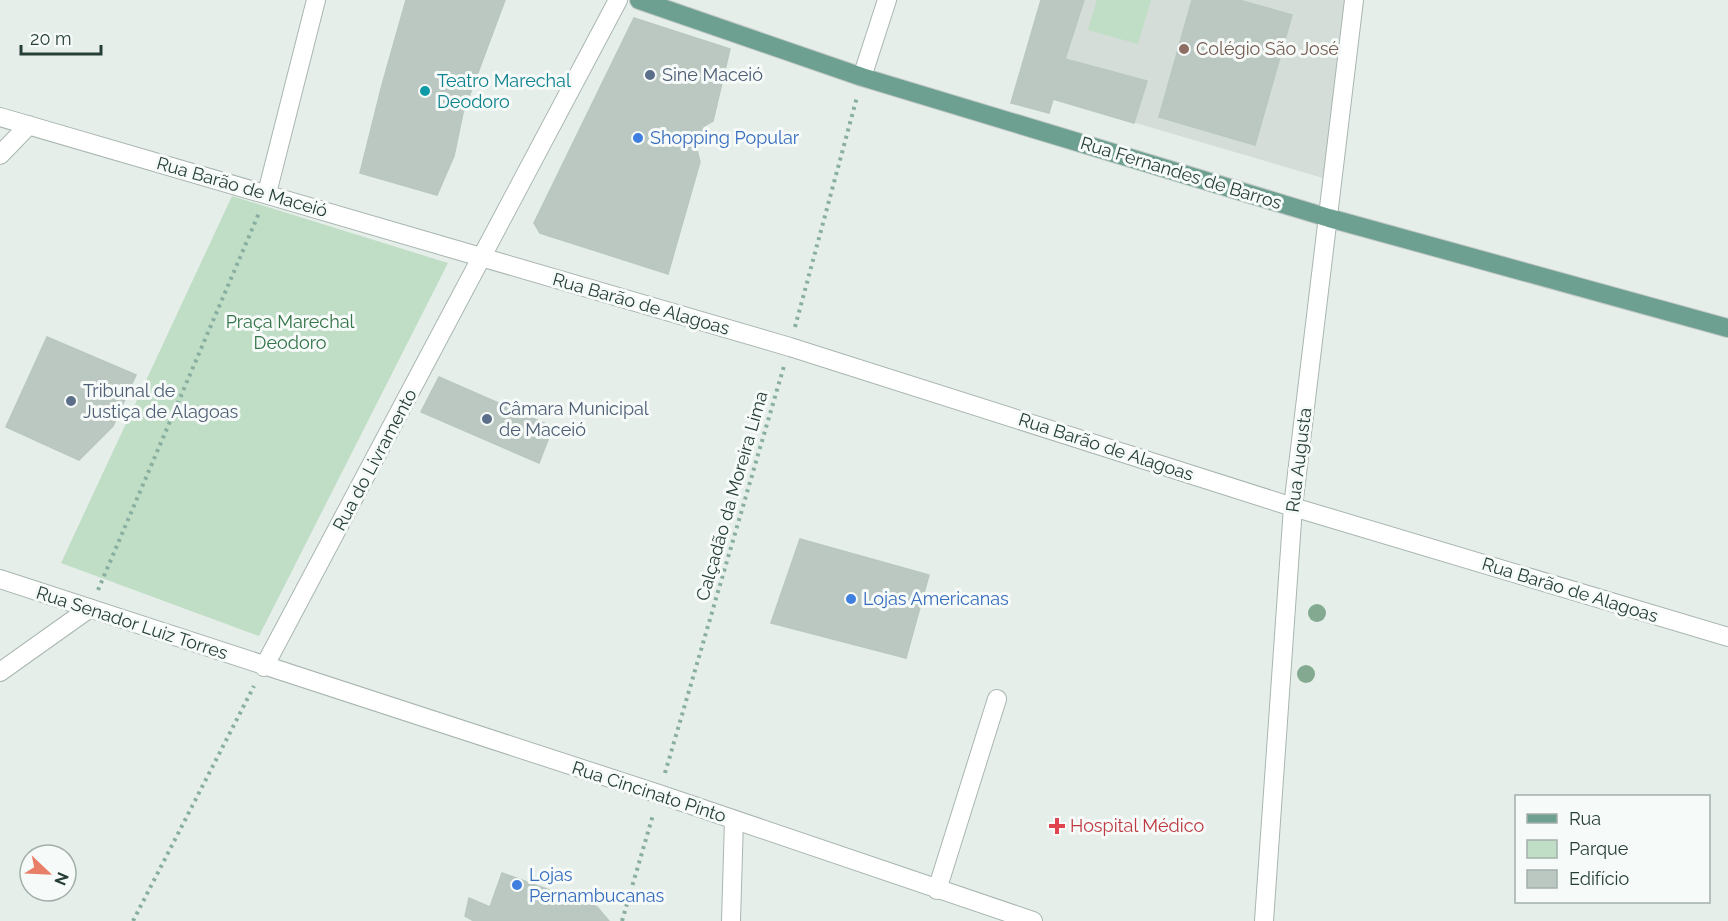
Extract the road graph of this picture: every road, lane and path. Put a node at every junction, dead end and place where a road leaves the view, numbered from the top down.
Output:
1 (316, 0) edge
2 (618, 0) edge
3 (639, 0) edge
4 (887, 0) edge
5 (1354, 0) edge
6 (862, 77) junction
7 (0, 117) edge
8 (29, 125) junction
9 (0, 155) edge
10 (267, 193) junction
11 (1329, 218) junction
12 (483, 258) junction
13 (1728, 328) edge
14 (790, 347) junction
15 (1293, 507) junction
16 (0, 579) edge
17 (90, 608) junction
18 (1728, 637) edge
19 (264, 667) junction
20 (0, 672) edge
21 (997, 699) dead end
22 (659, 794) junction
23 (735, 820) junction
24 (937, 890) junction
25 (133, 921) edge
26 (622, 921) edge
27 (731, 921) edge
28 (1033, 921) edge
29 (1264, 921) edge

1 - 10 street
2 - 12 street, Rua do Livramento
3 - 6 main road, Rua Fernandes de Barros
4 - 6 street
5 - 11 street, Rua Augusta
6 - 11 main road, Rua Fernandes de Barros
6 - 14 path, Calçadão da Moreira Lima
7 - 8 street, Rua Barão de Maceió
8 - 9 street
8 - 10 street, Rua Barão de Maceió
10 - 12 street, Rua Barão de Maceió
10 - 17 path
11 - 13 main road, Rua Fernandes de Barros
11 - 15 street, Rua Augusta
12 - 14 street, Rua Barão de Alagoas
12 - 19 street, Rua do Livramento
14 - 15 street, Rua Barão de Alagoas
14 - 22 path, Calçadão da Moreira Lima
15 - 18 street, Rua Barão de Alagoas
15 - 29 street, Rua Augusta
16 - 17 street, Rua Senador Luiz Torres
17 - 19 street, Rua Senador Luiz Torres
17 - 20 street
19 - 22 street, Rua Cincinato Pinto
19 - 25 path
21 - 24 street
22 - 23 street, Rua Cincinato Pinto
22 - 26 path, Calçadão da Moreira Lima
23 - 24 street, Rua Cincinato Pinto
23 - 27 street
24 - 28 street, Rua Cincinato Pinto

